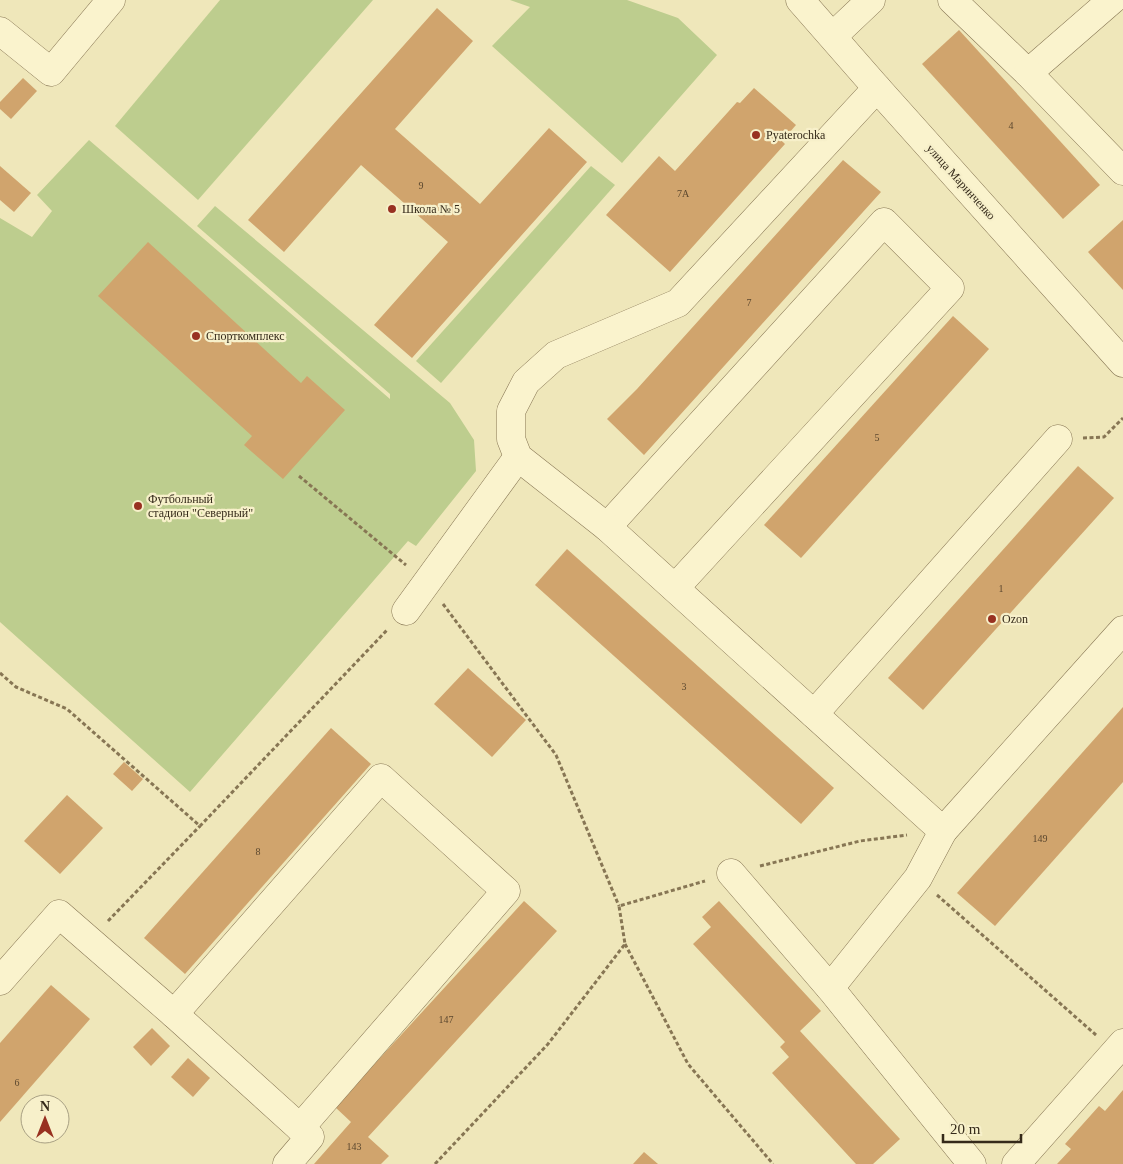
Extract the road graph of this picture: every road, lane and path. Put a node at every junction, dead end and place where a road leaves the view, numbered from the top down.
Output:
1 (111, 0) edge
2 (871, 0) edge
3 (952, 0) edge
4 (1112, 0) edge
5 (798, 3) edge
6 (0, 32) edge
7 (832, 36) junction
8 (1028, 73) junction
9 (877, 88) junction
10 (1123, 170) edge
11 (1123, 362) edge
12 (1123, 418) edge
13 (1112, 430) dead end
14 (1058, 439) dead end
15 (518, 457) junction
16 (299, 476) dead end
17 (607, 527) junction
18 (427, 583) junction
19 (674, 588) junction
20 (406, 611) joint
21 (1123, 630) edge
22 (0, 672) edge
23 (814, 714) junction
24 (200, 826) junction
25 (943, 831) junction
26 (731, 873) junction
27 (918, 878) junction
28 (619, 906) junction
29 (90, 941) junction
30 (625, 944) junction
31 (0, 980) edge
32 (830, 988) junction
33 (174, 1014) junction
34 (1119, 1047) edge
35 (300, 1128) junction
36 (287, 1164) edge
37 (435, 1164) edge
38 (773, 1164) edge
39 (972, 1164) edge
40 (1016, 1164) edge

1 - 6 street
2 - 7 street
3 - 8 street
4 - 8 street
5 - 7 street, улица Маринченко
7 - 9 street, улица Маринченко
8 - 10 street
9 - 11 street, улица Маринченко
9 - 15 street
12 - 13 path
14 - 23 street
15 - 17 street
15 - 18 street
16 - 18 path
17 - 19 street
17 - 19 street
18 - 20 street
18 - 28 path
19 - 23 street
20 - 24 path
21 - 25 street
22 - 24 path
23 - 25 street
24 - 29 path
25 - 26 path
25 - 27 street
26 - 28 path
26 - 32 street
27 - 32 street
27 - 34 path
28 - 30 path
29 - 31 street
29 - 33 street
30 - 37 path
30 - 38 path
32 - 39 street
33 - 35 street
33 - 35 street
34 - 40 street
35 - 36 street

